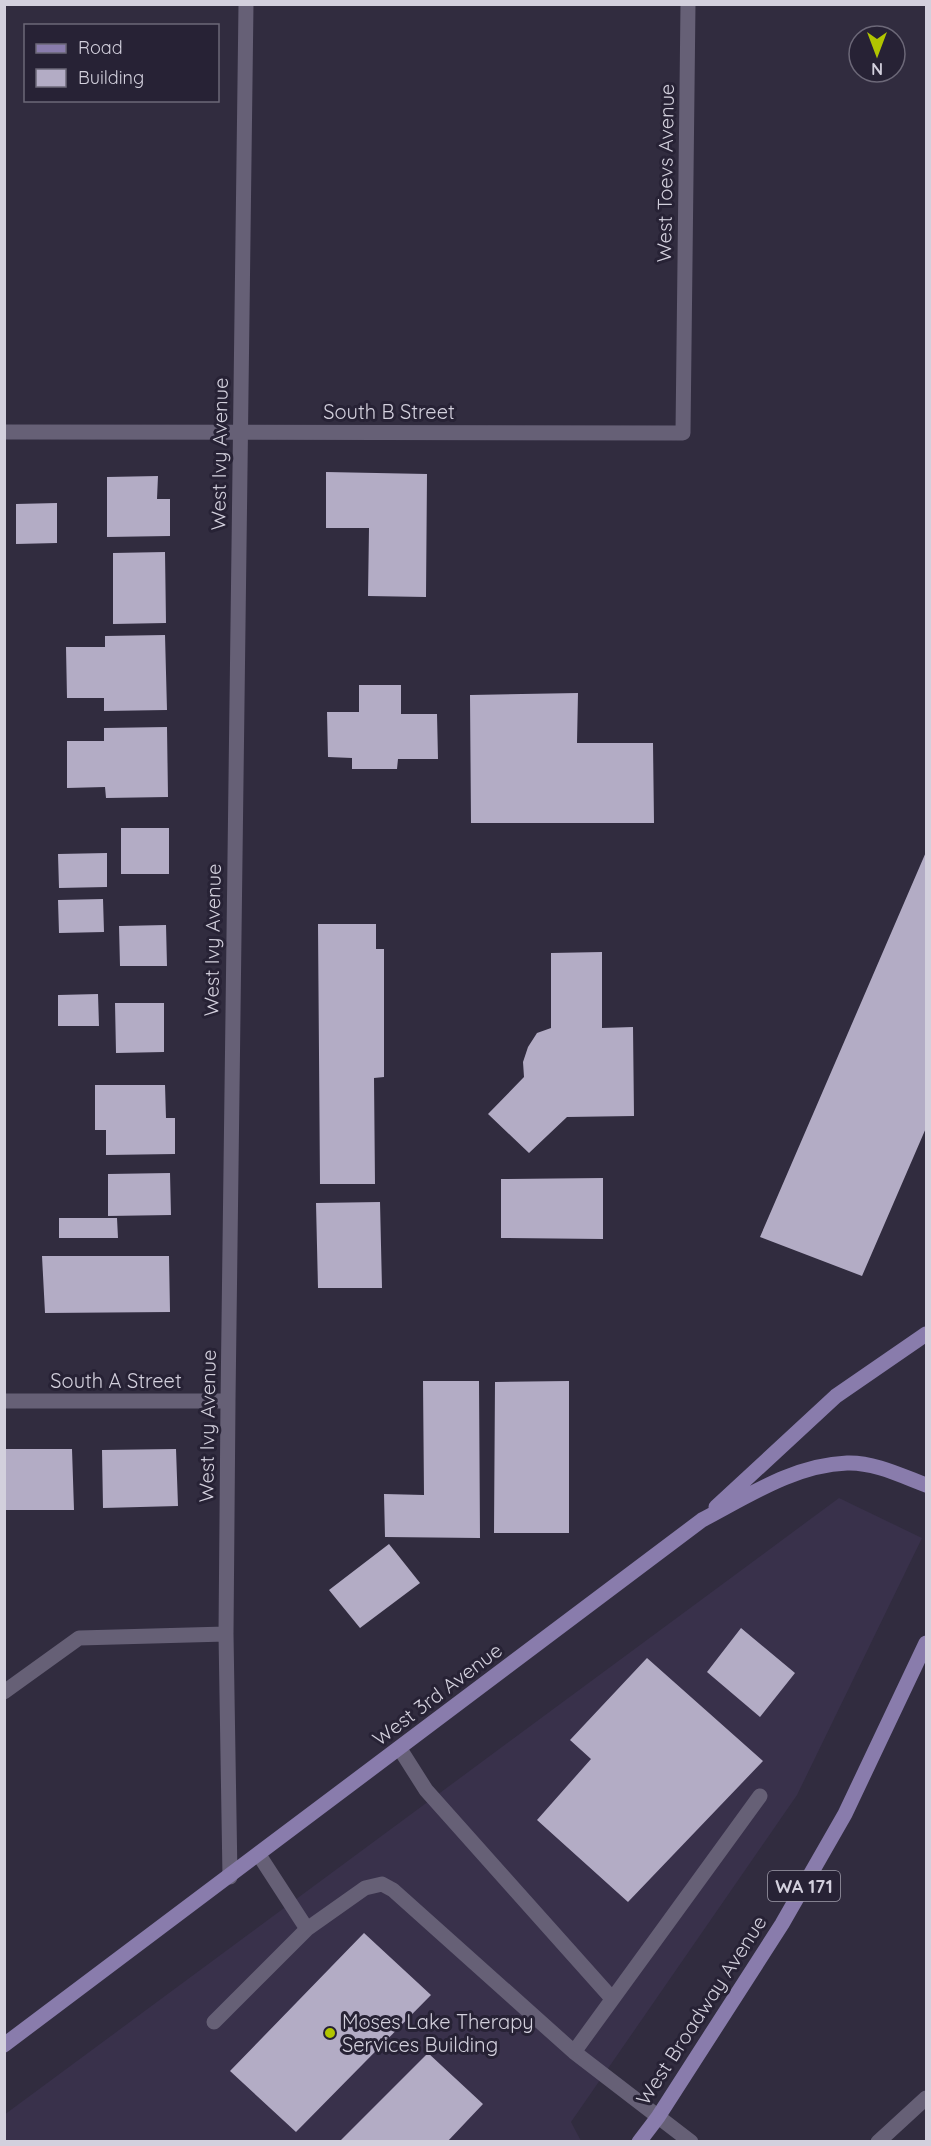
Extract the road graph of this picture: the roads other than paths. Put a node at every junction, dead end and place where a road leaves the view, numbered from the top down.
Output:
1 (246, 4) edge
2 (688, 4) edge
3 (684, 343) joint
4 (4, 432) edge
5 (240, 432) junction
6 (927, 1334) edge
7 (4, 1401) edge
8 (228, 1401) junction
9 (927, 1485) edge
10 (702, 1520) junction
11 (226, 1634) junction
12 (927, 1643) edge
13 (4, 1692) edge
14 (399, 1749) junction
15 (760, 1796) dead end
16 (259, 1855) junction
17 (230, 1876) junction
18 (307, 1929) junction
19 (614, 1997) junction
20 (214, 2022) dead end
21 (4, 2045) edge
22 (574, 2052) junction
23 (927, 2098) edge
24 (658, 2117) junction
25 (639, 2142) edge
26 (691, 2142) edge
27 (878, 2142) edge

1 - 5 street, West Ivy Avenue
2 - 3 street, West Toevs Avenue
3 - 5 street, South B Street
4 - 5 street, South B Street
5 - 8 street, West Ivy Avenue
6 - 10 main road
7 - 8 street, South A Street
8 - 11 street, West Ivy Avenue
9 - 10 main road, West 3rd Avenue
10 - 14 main road, West 3rd Avenue
11 - 13 street
11 - 17 street, West Ivy Avenue
12 - 24 main road, West Broadway Avenue / WA 171
14 - 16 main road, West 3rd Avenue
14 - 19 street
15 - 19 street
16 - 17 main road, West 3rd Avenue
16 - 18 street
17 - 21 main road, West 3rd Avenue
18 - 20 street
18 - 22 street
19 - 22 street
22 - 24 street
23 - 27 street
24 - 25 main road, West Broadway Avenue / WA 171
24 - 26 street

